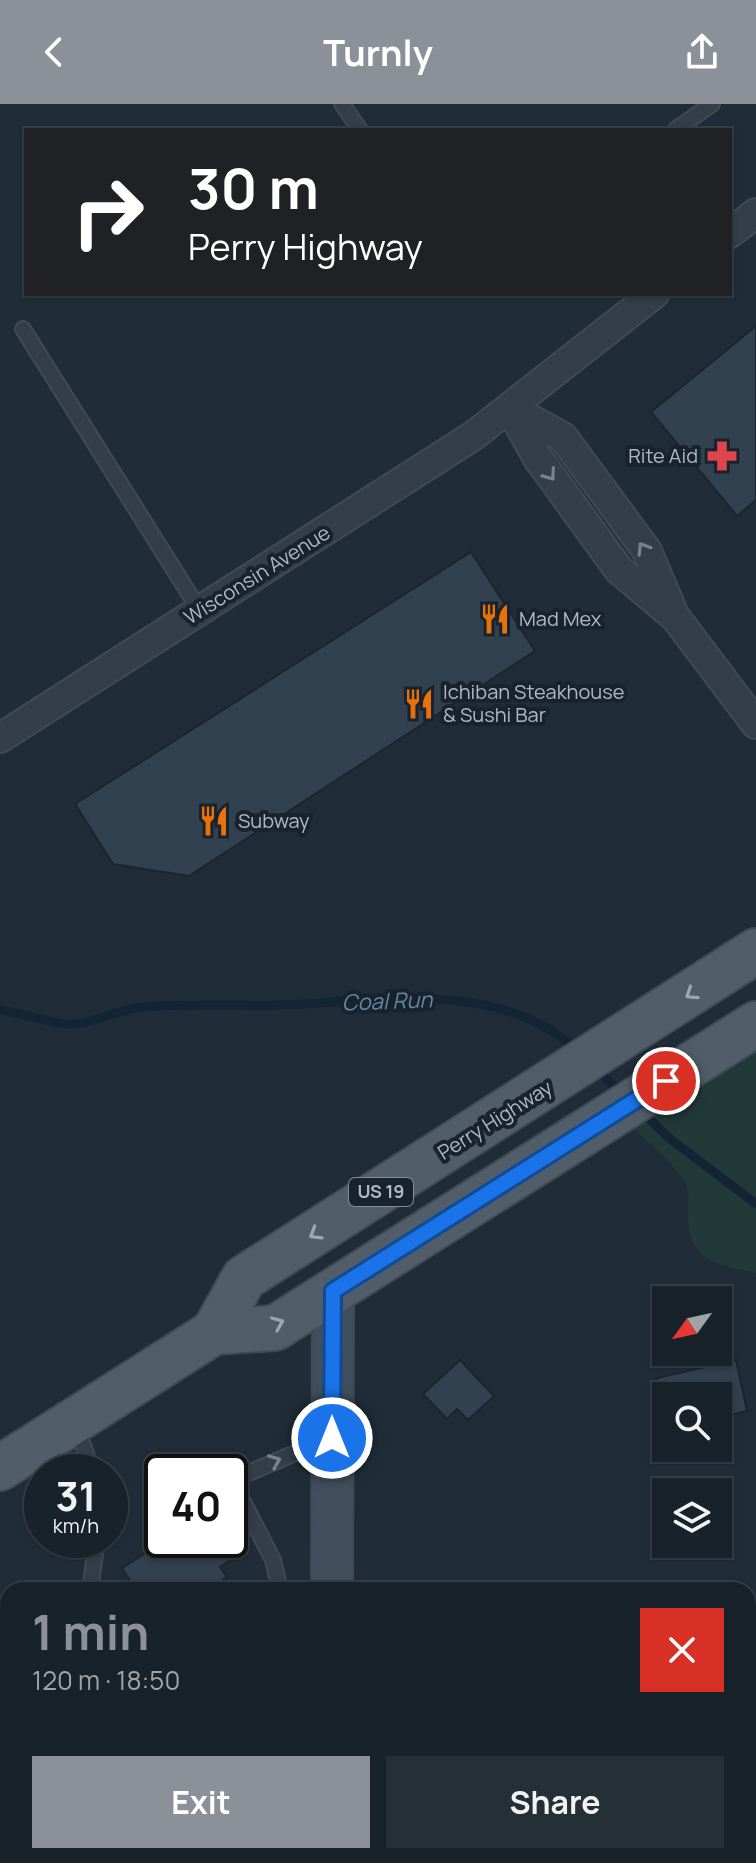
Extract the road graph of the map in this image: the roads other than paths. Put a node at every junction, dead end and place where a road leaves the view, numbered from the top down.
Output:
1 (342, 104) edge
2 (712, 104) edge
3 (359, 128) edge
4 (678, 128) edge
5 (756, 213) edge
6 (732, 231) edge
7 (651, 296) edge
8 (23, 329) dead end
9 (510, 408) junction
10 (200, 611) junction
11 (756, 724) edge
12 (0, 738) edge
13 (756, 951) edge
14 (756, 1024) edge
15 (333, 1291) junction
16 (214, 1332) junction
17 (75, 1420) junction
18 (332, 1438) junction
19 (86, 1454) edge
20 (0, 1468) edge
21 (94, 1558) edge
22 (91, 1582) edge
23 (278, 1582) edge
24 (332, 1582) edge

1 - 3 lane
2 - 4 lane
5 - 6 street
7 - 9 street, Wisconsin Avenue
8 - 10 lane
9 - 10 street, Wisconsin Avenue
9 - 11 street
10 - 12 street, Wisconsin Avenue
13 -> 16 main road, Perry Highway / US 19
14 - 15 main road, Perry Highway / US 19
16 -> 15 main road, Perry Highway / US 19
15 - 18 street
16 - 17 main road, Perry Highway / US 19
17 - 19 lane
17 - 20 main road, Perry Highway / US 19
23 -> 18 lane
18 - 24 street
21 - 22 lane

